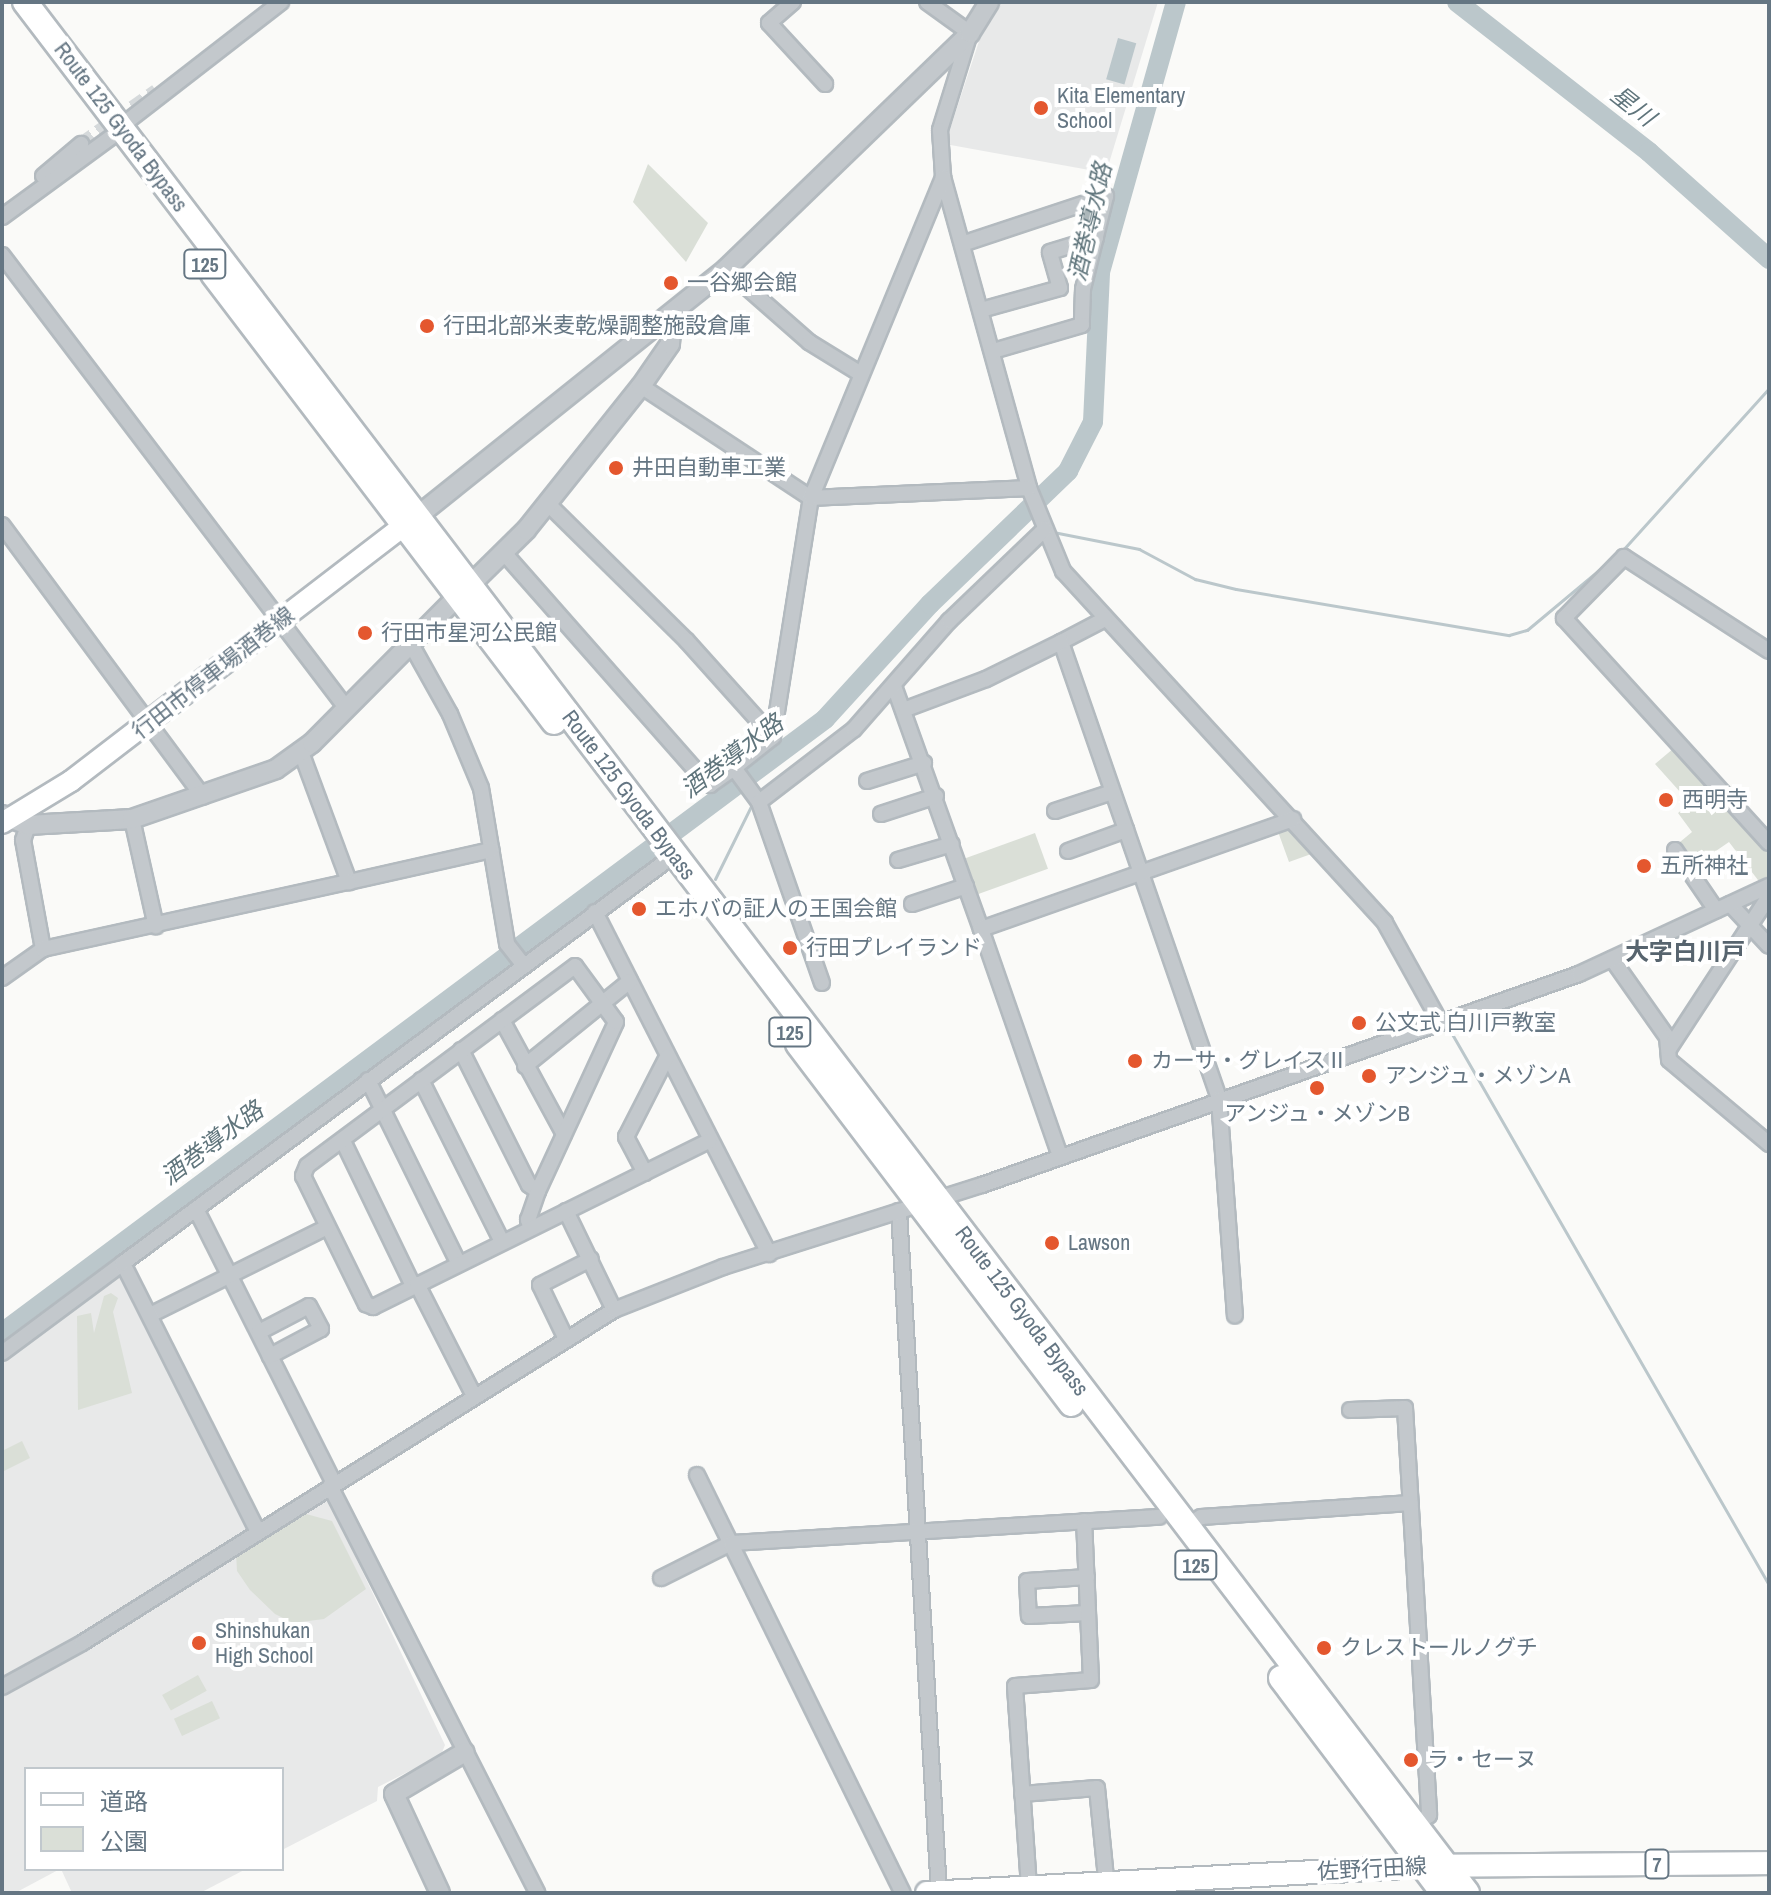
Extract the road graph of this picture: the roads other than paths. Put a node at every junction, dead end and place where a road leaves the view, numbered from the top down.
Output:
1 (6, 2) edge
2 (25, 2) edge
3 (281, 2) edge
4 (793, 2) edge
5 (927, 2) edge
6 (989, 2) edge
7 (970, 33) junction
8 (212, 55) junction
9 (825, 84) dead end
10 (163, 86) tunnel mouth
11 (115, 133) junction
12 (81, 144) tunnel mouth
13 (943, 177) junction
14 (8, 213) edge
15 (1096, 238) junction
16 (962, 244) junction
17 (2, 255) edge
18 (726, 269) junction
19 (981, 310) junction
20 (672, 314) junction
21 (993, 351) junction
22 (861, 374) junction
23 (641, 386) junction
24 (1031, 490) junction
25 (811, 498) junction
26 (548, 504) junction
27 (411, 521) junction
28 (2, 525) edge
29 (1045, 529) junction
30 (505, 554) junction
31 (464, 590) junction
32 (1105, 619) junction
33 (280, 620) junction
34 (1061, 642) junction
35 (412, 646) junction
36 (1769, 651) edge
37 (894, 686) junction
38 (347, 709) junction
39 (906, 709) junction
40 (149, 723) junction
41 (773, 737) junction
42 (301, 752) junction
43 (924, 763) junction
44 (735, 770) junction
45 (867, 781) dead end
46 (1112, 792) junction
47 (936, 796) junction
48 (203, 797) junction
49 (759, 802) junction
50 (1055, 811) dead end
51 (881, 814) dead end
52 (9, 818) edge
53 (132, 819) junction
54 (1293, 819) junction
55 (1126, 830) junction
56 (1769, 843) edge
57 (952, 844) junction
58 (491, 850) junction
59 (1675, 850) dead end
60 (1068, 851) dead end
61 (665, 858) junction
62 (898, 860) dead end
63 (1142, 873) junction
64 (349, 882) junction
65 (966, 886) junction
66 (1769, 886) edge
67 (1769, 896) edge
68 (912, 904) dead end
69 (1723, 907) junction
70 (595, 912) junction
71 (156, 926) junction
72 (1751, 926) junction
73 (981, 929) junction
74 (1769, 946) edge
75 (43, 949) junction
76 (1612, 959) junction
77 (523, 963) junction
78 (2, 978) edge
79 (630, 981) junction
80 (822, 983) dead end
81 (546, 987) junction
82 (603, 1002) junction
83 (502, 1020) junction
84 (1446, 1020) junction
85 (1669, 1049) junction
86 (461, 1050) junction
87 (667, 1057) junction
88 (525, 1066) junction
89 (368, 1080) junction
90 (421, 1080) junction
91 (1219, 1099) junction
92 (383, 1110) junction
93 (564, 1134) junction
94 (343, 1141) junction
95 (709, 1141) junction
96 (1769, 1144) edge
97 (1060, 1156) junction
98 (645, 1173) junction
99 (538, 1191) junction
100 (919, 1205) junction
101 (196, 1209) junction
102 (566, 1211) junction
103 (327, 1227) junction
104 (531, 1228) junction
105 (502, 1242) junction
106 (769, 1254) junction
107 (591, 1259) junction
108 (123, 1263) junction
109 (459, 1264) junction
110 (230, 1276) junction
111 (415, 1285) junction
112 (614, 1310) junction
113 (150, 1315) junction
114 (1235, 1315) dead end
115 (259, 1332) junction
116 (566, 1339) junction
117 (2, 1353) edge
118 (270, 1356) junction
119 (474, 1396) junction
120 (1350, 1410) dead end
121 (697, 1475) dead end
122 (332, 1484) junction
123 (1411, 1503) junction
124 (1159, 1517) junction
125 (1084, 1521) junction
126 (1186, 1526) junction
127 (919, 1531) junction
128 (258, 1532) junction
129 (731, 1543) junction
130 (1087, 1577) junction
131 (661, 1578) dead end
132 (1088, 1613) junction
133 (2, 1687) edge
134 (465, 1752) junction
135 (1022, 1794) junction
136 (1416, 1826) junction
137 (1769, 1863) edge
138 (1434, 1866) junction
139 (1268, 1884) edge
140 (1216, 1885) edge
141 (1029, 1887) junction
142 (1107, 1889) edge
143 (440, 1893) edge
144 (537, 1893) edge
145 (903, 1893) edge
146 (927, 1893) edge
147 (939, 1893) edge
148 (1443, 1893) edge
149 (1467, 1893) edge

1 - 11 highway, Route 125 Gyoda Bypass / 125
2 - 11 highway, Route 125 Gyoda Bypass / 125
3 - 8 street
4 - 9 street
5 - 7 street
6 - 7 street
7 - 13 street
7 - 18 street
8 - 10 street
8 - 11 street
11 - 14 street
11 - 27 highway, Route 125 Gyoda Bypass / 125
12 - 14 street
13 - 16 street
13 - 22 street
15 - 16 street
15 - 19 street
15 - 21 street
16 - 19 street
17 - 33 street
18 - 20 street
18 - 22 street
19 - 21 street
20 - 23 street
20 - 27 street
21 - 24 street
22 - 25 street
23 - 25 street
23 - 26 street
24 - 25 street
24 - 29 street
25 - 41 street
26 - 30 street
26 - 41 street
27 - 31 highway, Route 125 Gyoda Bypass / 125
27 - 33 main road, 行田市停車場酒巻線
28 - 40 street
29 - 32 street
29 - 37 street
30 - 31 street
30 - 44 street
31 - 35 street
31 - 61 highway, Route 125 Gyoda Bypass / 125
32 - 34 street
32 - 54 street
33 - 38 street
33 - 40 main road, 行田市停車場酒巻線
34 - 39 street
34 - 46 street
35 - 38 street
35 - 58 street
36 - 56 street
37 - 39 street
37 - 49 street
38 - 42 street
39 - 43 street
40 - 48 street
40 - 52 main road, 行田市停車場酒巻線
41 - 44 street
42 - 48 street
42 - 64 street
43 - 45 street
43 - 47 street
44 - 49 street
46 - 50 street
46 - 55 street
47 - 51 street
47 - 57 street
48 - 53 street
49 - 80 street
52 - 53 street
52 - 75 street
53 - 71 street
54 - 63 street
54 - 84 street
55 - 60 street
55 - 63 street
57 - 62 street
57 - 65 street
58 - 64 street
58 - 77 street
59 - 69 street
61 - 70 street
61 - 100 highway, Route 125 Gyoda Bypass / 125
63 - 73 street
63 - 91 street
64 - 71 street
65 - 68 street
65 - 73 street
66 - 69 street
67 - 72 street
69 - 72 street
69 - 76 street
70 - 77 street
70 - 79 street
71 - 75 street
72 - 74 street
72 - 85 street
73 - 97 street
75 - 78 street
76 - 84 street
76 - 85 street
77 - 81 street
77 - 89 street
79 - 82 street
79 - 87 street
81 - 82 street
81 - 83 street
82 - 88 street
82 - 93 street
83 - 86 street
83 - 88 street
84 - 91 street
85 - 96 street
86 - 90 street
86 - 99 street
87 - 95 street
87 - 98 street
88 - 93 street
89 - 92 street
89 - 101 street
90 - 92 street
90 - 105 street
91 - 97 street
91 - 114 street
92 - 94 street
92 - 109 street
93 - 99 street
94 - 103 street
94 - 111 street
95 - 98 street
95 - 106 street
97 - 100 street
98 - 102 street
99 - 104 street
100 - 106 street
100 - 124 highway, Route 125 Gyoda Bypass / 125
100 - 126 highway, Route 125 Gyoda Bypass / 125
100 - 127 street
101 - 108 street
101 - 110 street
102 - 104 street
102 - 107 street
103 - 110 street
103 - 111 street
104 - 105 street
105 - 109 street
106 - 112 street
107 - 112 street
107 - 116 street
108 - 113 street
108 - 117 street
109 - 111 street
110 - 113 street
110 - 115 street
111 - 119 street
112 - 116 street
113 - 128 street
115 - 118 street
115 - 118 street
116 - 119 street
118 - 122 street
119 - 122 street
120 - 123 street
121 - 129 street
122 - 128 street
122 - 134 street
123 - 126 street
123 - 136 street
124 - 125 street
124 - 138 highway, Route 125 Gyoda Bypass / 125
125 - 127 street
125 - 130 street
126 - 136 highway, Route 125 Gyoda Bypass / 125
127 - 129 street
127 - 147 street
128 - 133 street
129 - 131 street
129 - 145 street
130 - 132 street
130 - 132 street
132 - 135 street
134 - 143 street
134 - 144 street
135 - 141 street
135 - 142 street
136 - 138 highway, Route 125 Gyoda Bypass / 125
137 - 138 main road, 佐野行田線 / 7
138 - 139 main road, 佐野行田線 / 7
138 - 148 highway, Route 125 Gyoda Bypass / 125
138 - 149 highway, Route 125 Gyoda Bypass / 125
139 - 140 main road, 佐野行田線 / 7
140 - 142 main road, 佐野行田線 / 7
141 - 142 main road, 佐野行田線 / 7
141 - 147 main road, 佐野行田線 / 7
146 - 147 main road, 佐野行田線 / 7

